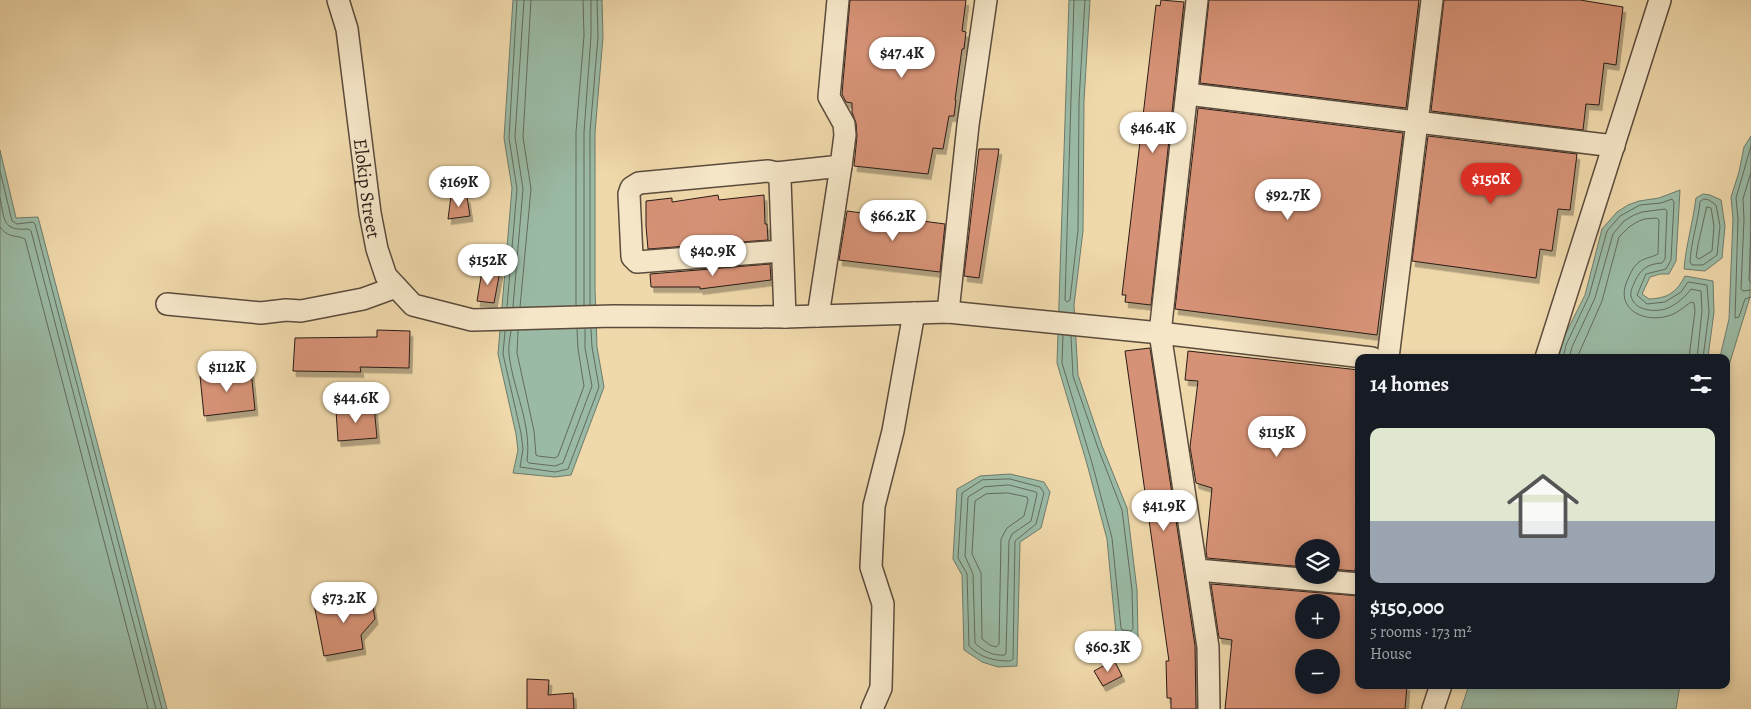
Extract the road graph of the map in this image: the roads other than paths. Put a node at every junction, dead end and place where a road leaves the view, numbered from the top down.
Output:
1 (338, 0) edge
2 (838, 0) edge
3 (986, 0) edge
4 (1197, 0) edge
5 (1432, 0) edge
6 (1660, 0) edge
7 (1187, 94) junction
8 (1417, 122) junction
9 (1614, 146) junction
10 (841, 166) junction
11 (776, 173) junction
12 (782, 252) junction
13 (396, 287) junction
14 (167, 304) dead end
15 (948, 312) junction
16 (914, 313) junction
17 (818, 316) junction
18 (784, 318) junction
19 (1160, 333) junction
20 (1388, 354) edge
21 (1547, 354) edge
22 (1355, 356) edge
23 (1196, 570) junction
24 (1355, 584) edge
25 (1440, 689) edge
26 (872, 709) edge
27 (1209, 709) edge
28 (1433, 709) edge

1 - 13 street, Elokip Street
2 - 10 street
3 - 15 street
4 - 7 street
5 - 8 street
6 - 9 street
7 - 8 street
7 - 19 street
8 - 9 street
8 - 20 street
9 - 21 street
10 - 11 street
10 - 17 street
11 - 12 street
11 - 12 street
12 - 18 street
13 - 14 street
13 - 18 street, Elokip Street
15 - 16 street, Elokip Street
15 - 19 street, Elokip Street
16 - 17 street, Elokip Street
16 - 26 street
17 - 18 street, Elokip Street
19 - 22 street, Elokip Street
19 - 23 street
23 - 24 street
23 - 27 street
25 - 28 street

